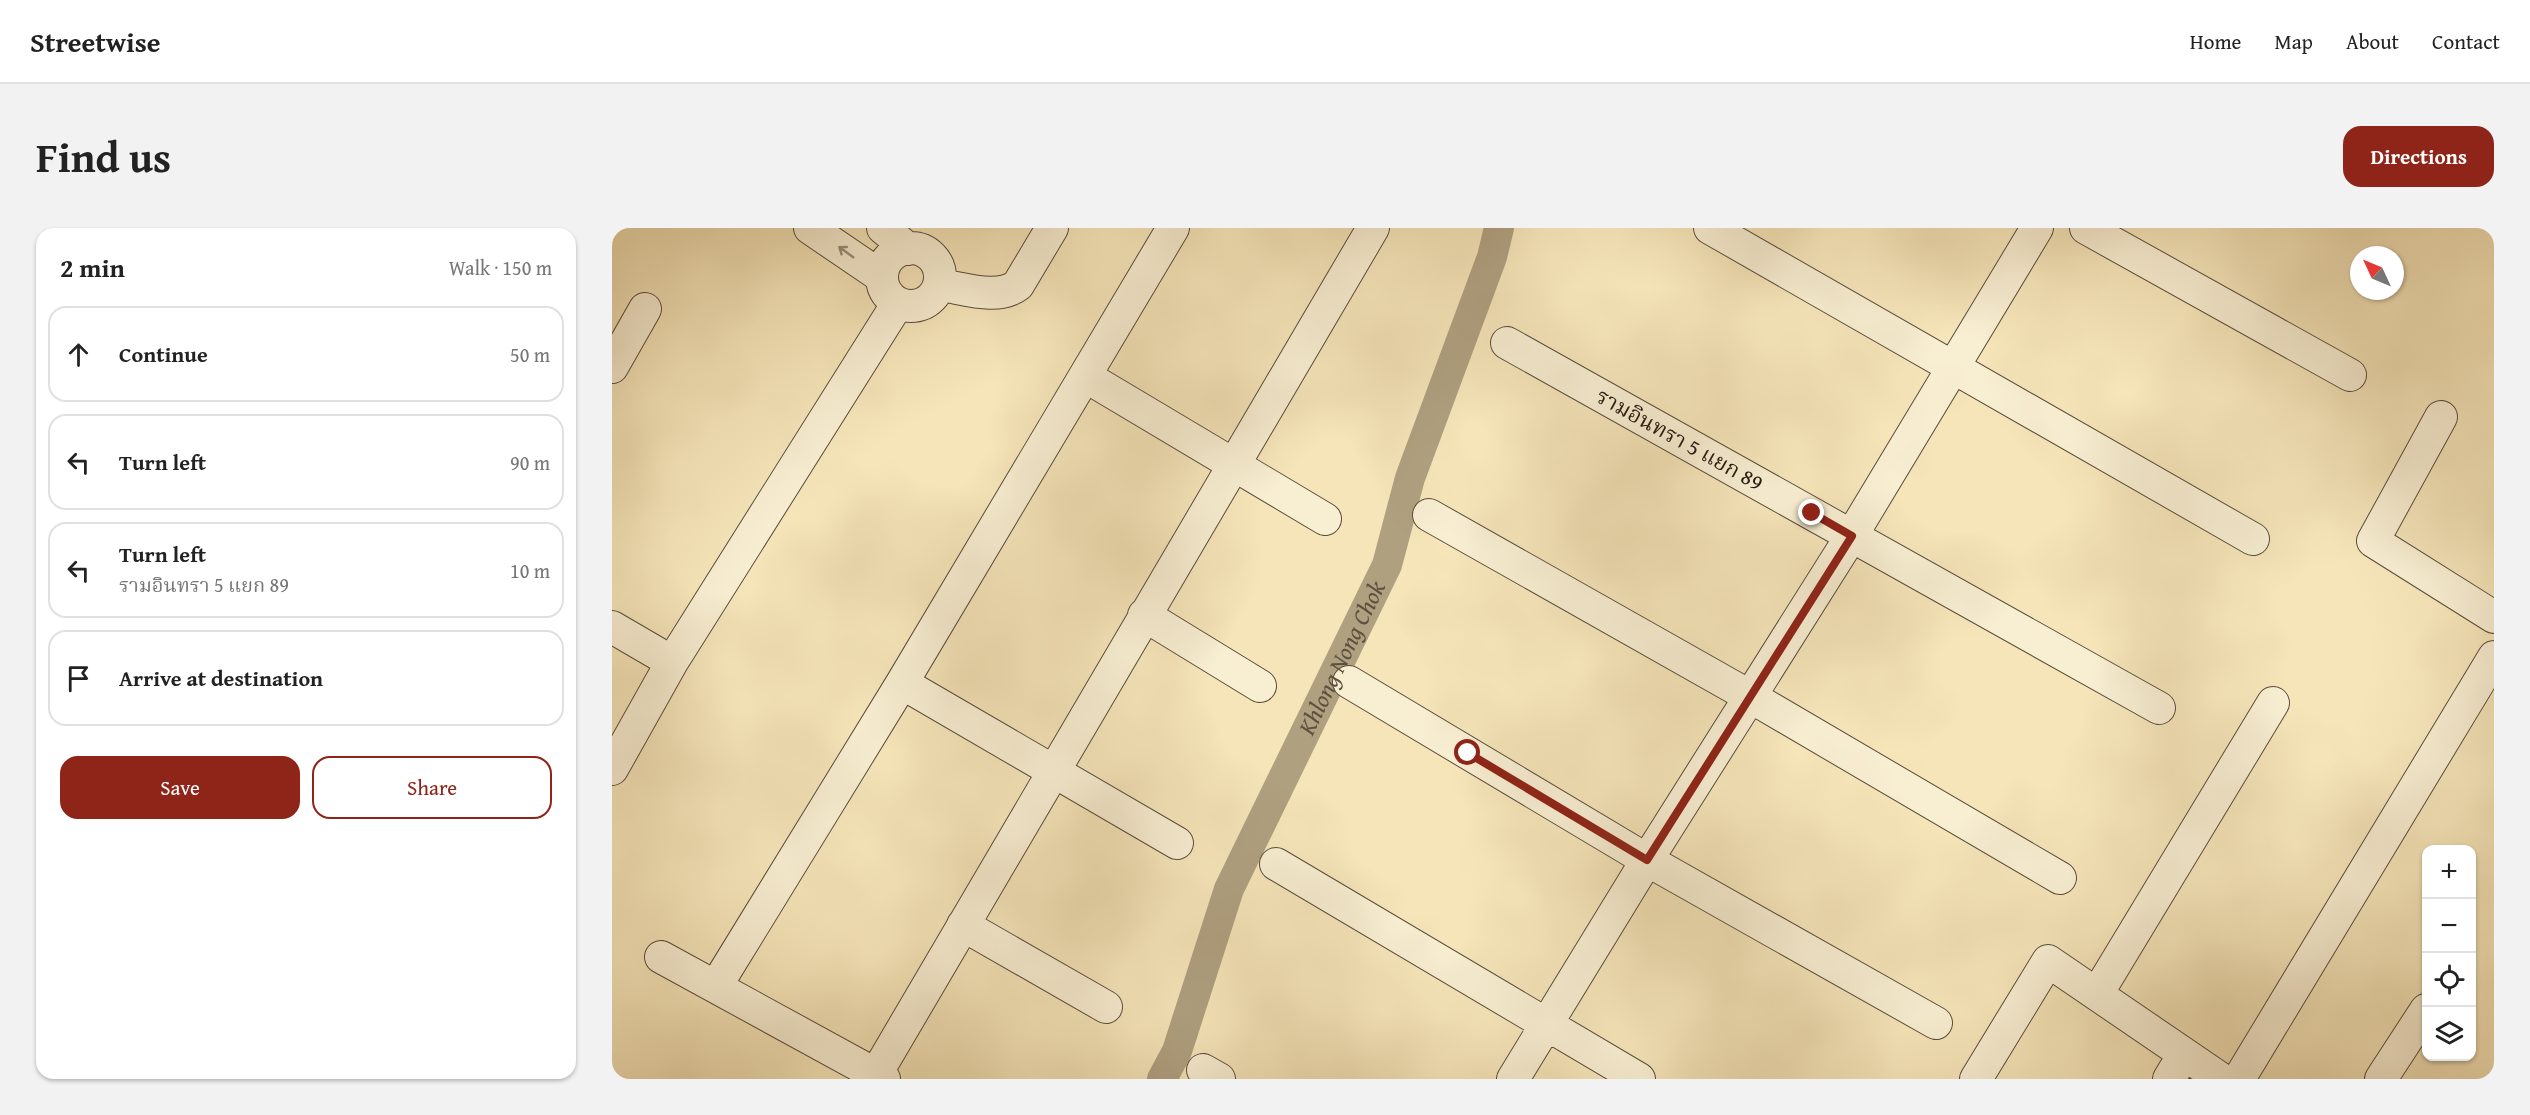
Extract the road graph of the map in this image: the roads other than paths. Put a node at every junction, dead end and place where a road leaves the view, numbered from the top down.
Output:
1 (810, 228) edge
2 (883, 228) edge
3 (1052, 228) edge
4 (1173, 228) edge
5 (1710, 228) edge
6 (2037, 228) edge
7 (2086, 228) edge
8 (1371, 229) edge
9 (908, 249) junction
10 (882, 278) junction
11 (940, 285) junction
12 (898, 303) junction
13 (645, 309) dead end
14 (1507, 343) dead end
15 (612, 367) edge
16 (1954, 369) junction
17 (2350, 375) dead end
18 (1085, 376) junction
19 (2441, 417) dead end
20 (1232, 465) junction
21 (1429, 515) dead end
22 (1325, 519) dead end
23 (1852, 536) junction
24 (2253, 539) dead end
25 (1144, 615) junction
26 (2494, 616) edge
27 (612, 627) edge
28 (2494, 657) edge
29 (672, 662) junction
30 (1349, 682) dead end
31 (902, 683) junction
32 (1260, 686) dead end
33 (1751, 697) junction
34 (2273, 703) dead end
35 (2159, 708) dead end
36 (612, 769) edge
37 (1053, 771) junction
38 (1177, 843) dead end
39 (1647, 860) junction
40 (1276, 864) dead end
41 (2060, 878) dead end
42 (963, 925) junction
43 (661, 957) dead end
44 (716, 986) junction
45 (2097, 994) junction
46 (1106, 1007) dead end
47 (2422, 1018) edge
48 (1936, 1023) dead end
49 (1545, 1024) junction
50 (2177, 1066) edge
51 (880, 1077) edge
52 (1513, 1079) edge
53 (1639, 1079) edge
54 (1976, 1079) edge
55 (2221, 1079) edge
56 (2239, 1079) edge
57 (2381, 1079) edge

10 -> 1 street
2 - 9 street
3 - 11 street
4 - 18 street
5 - 16 street
6 - 16 street
7 - 17 street
8 - 20 street
9 - 10 street
9 - 11 street
10 - 12 street
11 - 12 street
12 - 29 street
13 - 15 street
14 - 23 street, รามอินทรา 5 แยก 89
16 - 23 street
16 - 24 street
18 - 20 street
18 - 31 street
19 - 26 street
20 - 22 street
20 - 25 street
21 - 33 street
23 - 33 street
23 - 35 street, รามอินทรา 5 แยก 89
25 - 32 street
25 - 37 street
27 - 29 street
28 - 56 street
29 - 36 street
30 - 39 street
31 - 37 street
31 - 44 street
33 - 39 street
33 - 41 street
34 - 45 street
37 - 38 street
37 - 42 street
39 - 48 street
39 - 49 street
40 - 49 street
42 - 46 street
42 - 51 street
43 - 44 street
44 - 51 street
45 - 50 street
45 - 54 street
47 - 57 street
49 - 52 street
49 - 53 street
50 - 55 street

